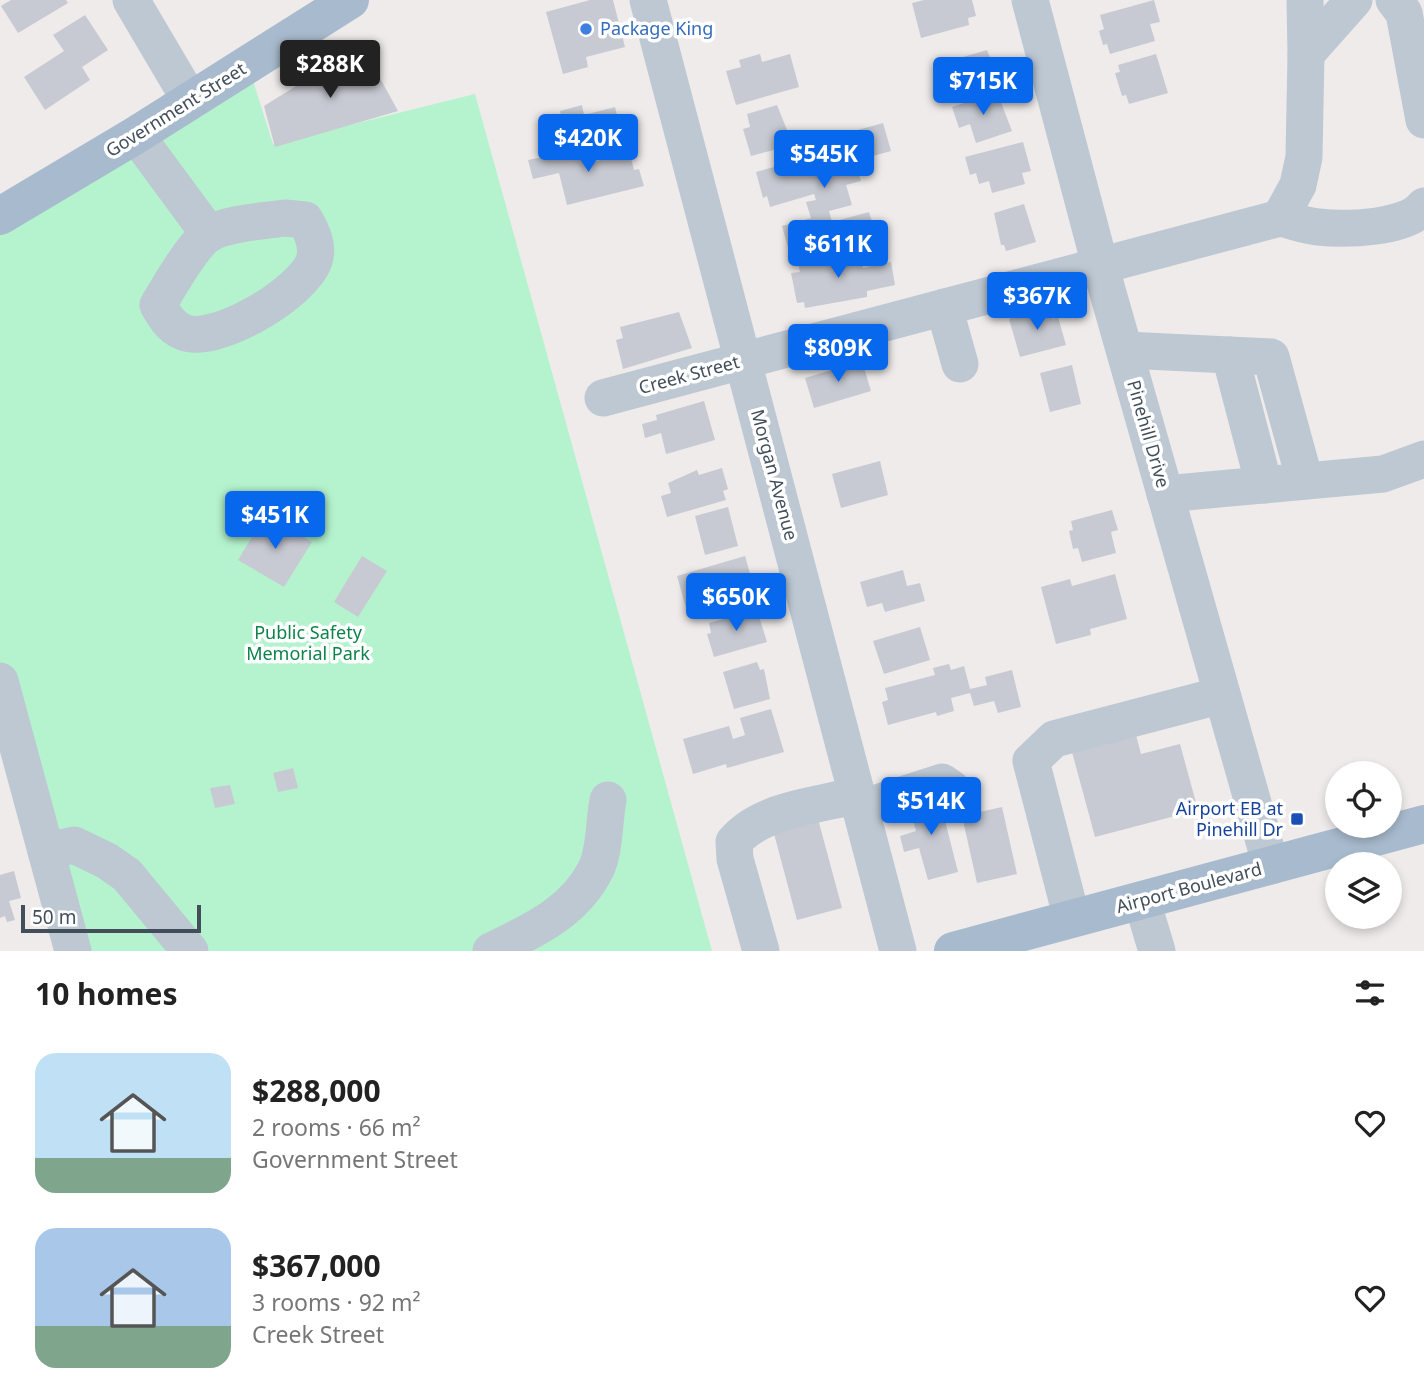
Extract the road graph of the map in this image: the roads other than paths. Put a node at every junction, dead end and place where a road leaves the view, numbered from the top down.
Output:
1 (131, 0) edge
2 (350, 0) edge
3 (648, 0) edge
4 (1030, 0) edge
5 (1304, 0) edge
6 (1354, 0) edge
7 (1394, 0) edge
8 (1306, 54) junction
9 (190, 100) junction
10 (1424, 120) edge
11 (136, 135) junction
12 (1424, 206) edge
13 (0, 216) edge
14 (1280, 218) junction
15 (209, 234) dead end
16 (1101, 265) junction
17 (944, 307) junction
18 (1125, 350) junction
19 (1230, 355) junction
20 (744, 360) junction
21 (960, 364) dead end
22 (603, 398) dead end
23 (1424, 459) edge
24 (1306, 481) junction
25 (1264, 485) junction
26 (1165, 494) junction
27 (0, 681) edge
28 (1222, 695) junction
29 (16, 799) edge
30 (608, 800) dead end
31 (859, 802) junction
32 (960, 803) dead end
33 (1424, 824) edge
34 (47, 851) junction
35 (1271, 866) junction
36 (1142, 901) junction
37 (1072, 919) junction
38 (73, 951) edge
39 (190, 951) edge
40 (491, 951) edge
41 (761, 951) edge
42 (898, 951) edge
43 (953, 951) edge
44 (1157, 951) edge

1 - 9 street
2 - 9 main road, Government Street
3 - 20 street, Morgan Avenue
4 - 16 street, Pinehill Drive
5 - 8 street
6 - 8 street
7 - 10 street
8 - 14 street
9 - 11 main road, Government Street
11 - 13 main road, Government Street
11 - 15 street
12 - 14 street
14 - 16 street, Creek Street
16 - 17 street, Creek Street
16 - 18 street, Pinehill Drive
17 - 20 street, Creek Street
17 - 21 street
18 - 19 street
18 - 26 street, Pinehill Drive
19 - 24 street
19 - 25 street
20 - 22 street, Creek Street
20 - 31 street, Morgan Avenue
23 - 24 street
24 - 25 street
25 - 26 street
26 - 28 street, Pinehill Drive
27 - 29 street
28 - 35 street, Pinehill Drive
28 - 37 street
29 - 34 street
30 - 40 street
31 - 32 street
31 - 41 street
31 - 42 street, Morgan Avenue
33 - 35 main road, Airport Boulevard
34 - 38 street
34 - 39 street
35 - 36 main road, Airport Boulevard
36 - 37 main road, Airport Boulevard
36 - 44 street
37 - 43 main road, Airport Boulevard

